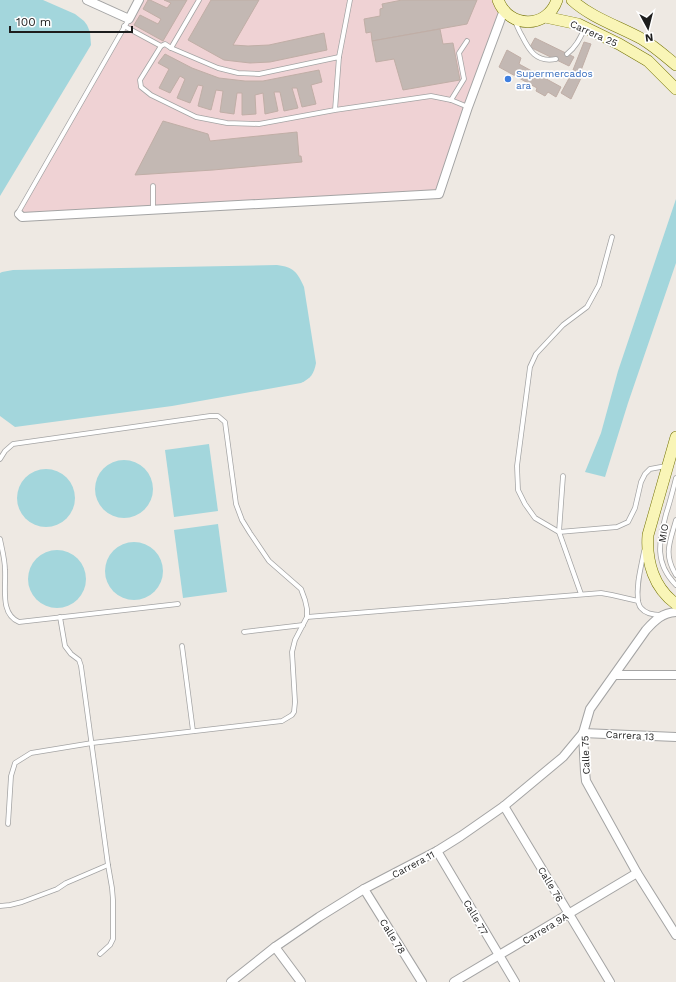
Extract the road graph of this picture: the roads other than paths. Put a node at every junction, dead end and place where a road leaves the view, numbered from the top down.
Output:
1 (87, 0) edge
2 (139, 0) edge
3 (199, 0) edge
4 (350, 0) edge
5 (498, 0) edge
6 (557, 0) edge
7 (572, 0) edge
8 (504, 10) junction
9 (545, 17) junction
10 (129, 19) junction
11 (515, 19) junction
12 (124, 26) junction
13 (585, 27) junction
14 (467, 41) dead end
15 (161, 46) junction
16 (171, 48) junction
17 (567, 54) dead end
18 (339, 57) junction
19 (556, 59) dead end
20 (676, 65) edge
21 (673, 85) edge
22 (451, 100) junction
23 (468, 107) junction
24 (335, 110) junction
25 (153, 186) dead end
26 (153, 210) junction
27 (19, 214) joint
28 (612, 237) dead end
29 (676, 437) edge
30 (0, 459) edge
31 (668, 466) junction
32 (563, 476) dead end
33 (676, 478) edge
34 (676, 520) edge
35 (559, 532) junction
36 (648, 535) junction
37 (0, 539) edge
38 (676, 575) edge
39 (676, 585) edge
40 (581, 594) junction
41 (638, 601) junction
42 (178, 604) dead end
43 (676, 604) edge
44 (676, 612) edge
45 (662, 615) junction
46 (307, 617) junction
47 (60, 618) junction
48 (303, 625) junction
49 (244, 632) dead end
50 (182, 646) dead end
51 (615, 675) junction
52 (676, 675) edge
53 (193, 731) junction
54 (584, 732) junction
55 (676, 737) edge
56 (92, 743) junction
57 (504, 806) junction
58 (8, 824) dead end
59 (437, 851) junction
60 (108, 864) junction
61 (637, 873) junction
62 (364, 889) junction
63 (0, 906) edge
64 (569, 914) junction
65 (676, 935) edge
66 (275, 947) junction
67 (100, 954) dead end
68 (498, 956) junction
69 (231, 982) edge
70 (301, 982) edge
71 (422, 982) edge
72 (454, 982) edge
73 (515, 982) edge
74 (610, 982) edge

1 - 10 street
2 - 10 street
3 - 16 lane
4 - 18 lane
5 - 8 main road
6 - 9 main road
7 - 20 main road, Carrera 25
8 - 11 main road
8 - 23 street
9 - 11 main road, Carrera 25
9 - 13 main road, Carrera 25
10 - 12 lane
11 - 19 lane
12 - 15 lane
12 - 27 lane
13 - 17 lane
13 - 21 main road, Carrera 25
14 - 22 lane
15 - 16 lane
15 - 24 lane
16 - 18 lane
18 - 24 lane
22 - 23 lane
22 - 24 lane
23 - 26 street
25 - 26 lane
26 - 27 street
28 - 35 lane
29 - 31 main road
30 - 46 lane
31 - 35 lane
31 - 36 main road
32 - 35 lane
33 - 39 lane, MIO
34 - 38 lane, MIO
35 - 40 lane
36 - 41 lane
36 - 43 main road
37 - 47 lane
40 - 41 lane
40 - 46 lane
41 - 45 lane
42 - 47 lane
44 - 45 street
45 - 51 street, Calle 75
46 - 48 lane
47 - 56 lane
48 - 49 lane
48 - 53 lane
50 - 53 lane
51 - 52 street
51 - 54 street, Calle 75
53 - 56 lane
54 - 55 street, Carrera 13
54 - 57 street, Carrera 11
54 - 61 street, Calle 75
56 - 58 lane
56 - 60 lane
57 - 59 street, Carrera 11
57 - 64 street, Calle 76
59 - 62 street, Carrera 11
59 - 68 street, Calle 77
60 - 63 lane
60 - 67 lane
61 - 64 street, Carrera 9A
61 - 65 street, Calle 75
62 - 66 street, Carrera 11
62 - 71 street, Calle 78
64 - 68 street, Carrera 9A
64 - 74 street, Calle 76
66 - 69 street, Carrera 11
66 - 70 street
68 - 72 street, Carrera 9A
68 - 73 street, Calle 77

